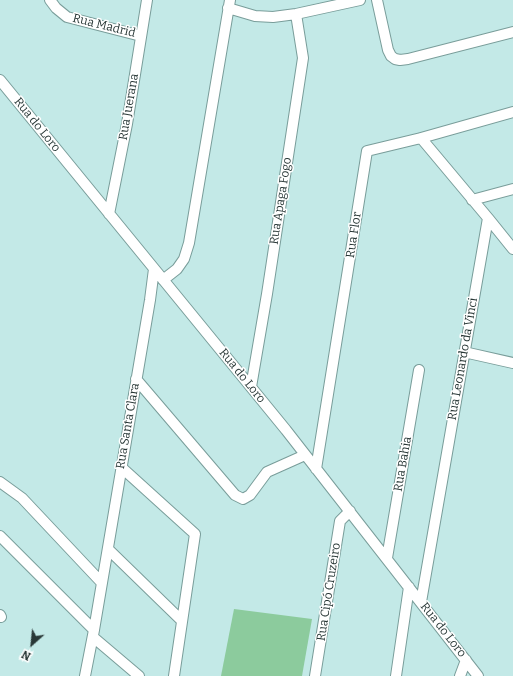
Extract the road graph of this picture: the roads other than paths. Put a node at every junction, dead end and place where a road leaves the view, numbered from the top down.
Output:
1 (50, 0) edge
2 (147, 0) edge
3 (360, 0) edge
4 (377, 0) edge
5 (229, 4) edge
6 (296, 14) junction
7 (513, 32) edge
8 (141, 36) junction
9 (0, 80) edge
10 (513, 112) edge
11 (421, 138) junction
12 (513, 189) edge
13 (472, 200) junction
14 (109, 214) junction
15 (488, 218) junction
16 (513, 249) edge
17 (154, 268) junction
18 (163, 280) junction
19 (464, 352) junction
20 (513, 363) edge
21 (418, 370) dead end
22 (136, 379) junction
23 (251, 387) junction
24 (305, 455) junction
25 (121, 467) junction
26 (316, 469) junction
27 (0, 482) edge
28 (350, 511) junction
29 (0, 536) edge
30 (108, 549) junction
31 (387, 558) junction
32 (102, 582) junction
33 (409, 587) junction
34 (421, 602) junction
35 (181, 620) junction
36 (94, 633) junction
37 (466, 660) junction
38 (85, 676) edge
39 (139, 676) edge
40 (174, 676) edge
41 (315, 676) edge
42 (396, 676) edge
43 (460, 676) edge
44 (478, 676) edge

1 - 8 street, Rua Madrid
2 - 8 street, Rua Juerana
3 - 6 street
4 - 7 street
5 - 6 street
5 - 18 street
6 - 23 street, Rua Apaga Fogo
8 - 14 street, Rua Juerana
9 - 14 street, Rua do Loro
10 - 11 street, Rua Flor
11 - 13 street
11 - 26 street, Rua Flor
12 - 13 street
13 - 15 street
14 - 17 street, Rua do Loro
15 - 16 street
15 - 19 street, Rua Leonardo da Vinci
17 - 18 street, Rua do Loro
17 - 22 street, Rua Santa Clara
18 - 23 street, Rua do Loro
19 - 20 street
19 - 34 street, Rua Leonardo da Vinci
21 - 31 street, Rua Bahia
22 - 24 street
22 - 25 street, Rua Santa Clara
23 - 24 street, Rua do Loro
24 - 26 street, Rua do Loro
25 - 30 street, Rua Santa Clara
25 - 35 street
26 - 28 street, Rua do Loro
27 - 32 street
28 - 31 street, Rua do Loro
28 - 41 street, Rua Cipó Cruzeiro
29 - 36 street
30 - 32 street, Rua Santa Clara
30 - 35 street
31 - 33 street, Rua do Loro
32 - 36 street, Rua Santa Clara
33 - 34 street, Rua do Loro
33 - 42 street
34 - 37 street, Rua do Loro
35 - 40 street
36 - 38 street, Rua Santa Clara
36 - 39 street
37 - 43 street
37 - 44 street, Rua do Loro

